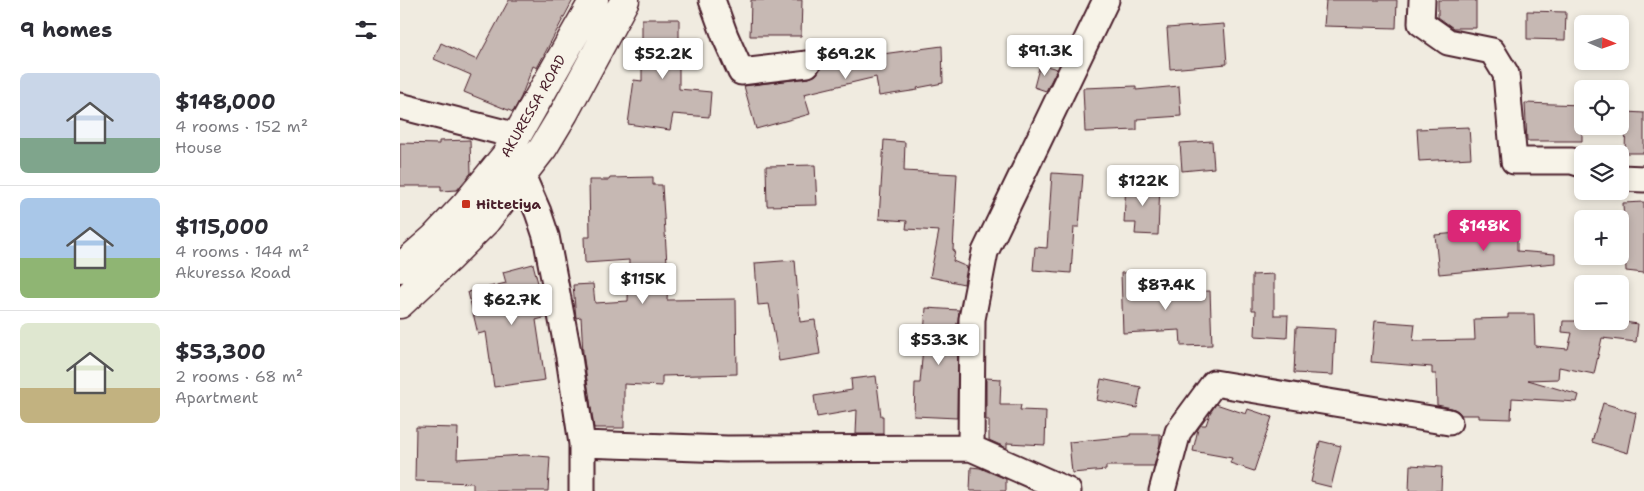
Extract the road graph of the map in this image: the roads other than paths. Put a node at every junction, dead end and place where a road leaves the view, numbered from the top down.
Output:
1 (594, 0) edge
2 (625, 0) edge
3 (712, 0) edge
4 (1106, 0) edge
5 (1422, 0) edge
6 (807, 64) dead end
7 (400, 106) edge
8 (515, 155) junction
9 (1574, 162) edge
10 (1629, 178) edge
11 (1644, 178) edge
12 (400, 268) edge
13 (400, 304) edge
14 (1449, 422) dead end
15 (582, 444) junction
16 (971, 448) junction
17 (582, 491) edge
18 (1068, 491) edge
19 (1162, 491) edge

1 - 8 highway, AKURESSA ROAD
2 - 8 highway, AKURESSA ROAD
3 - 6 street
4 - 16 street
5 - 9 street
7 - 8 street
8 - 12 highway, AKURESSA ROAD
8 - 13 highway, AKURESSA ROAD
8 - 15 street
10 - 11 street
14 - 19 street
15 - 16 street
15 - 17 street
16 - 18 street

